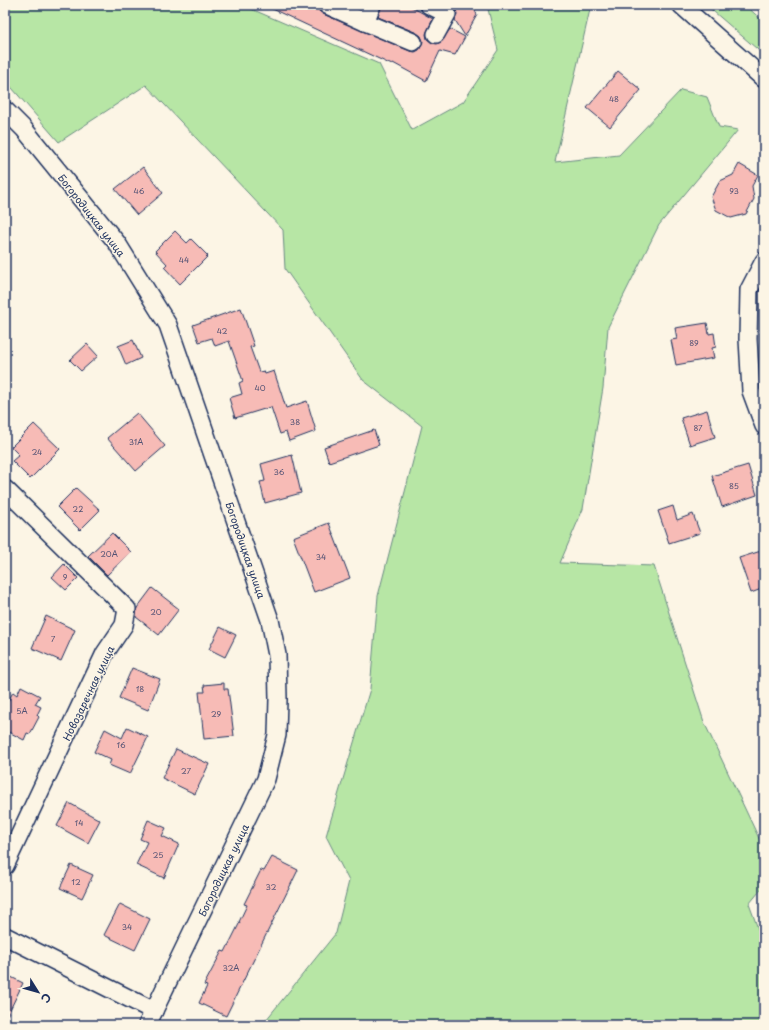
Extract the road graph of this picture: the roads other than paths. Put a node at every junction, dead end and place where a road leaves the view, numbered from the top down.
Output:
1 (327, 5) edge
2 (372, 5) edge
3 (429, 5) edge
4 (681, 5) edge
5 (365, 22) junction
6 (436, 34) dead end
7 (413, 42) dead end
8 (760, 70) edge
9 (5, 110) edge
10 (764, 261) edge
11 (764, 426) edge
12 (5, 489) edge
13 (5, 866) edge
14 (5, 936) edge
15 (151, 1018) edge

1 - 5 street
2 - 5 street
3 - 6 street
4 - 8 street
5 - 7 street
9 - 15 street, Богородицкая улица
10 - 11 street
12 - 13 street, Новозаречная улица
14 - 15 street

